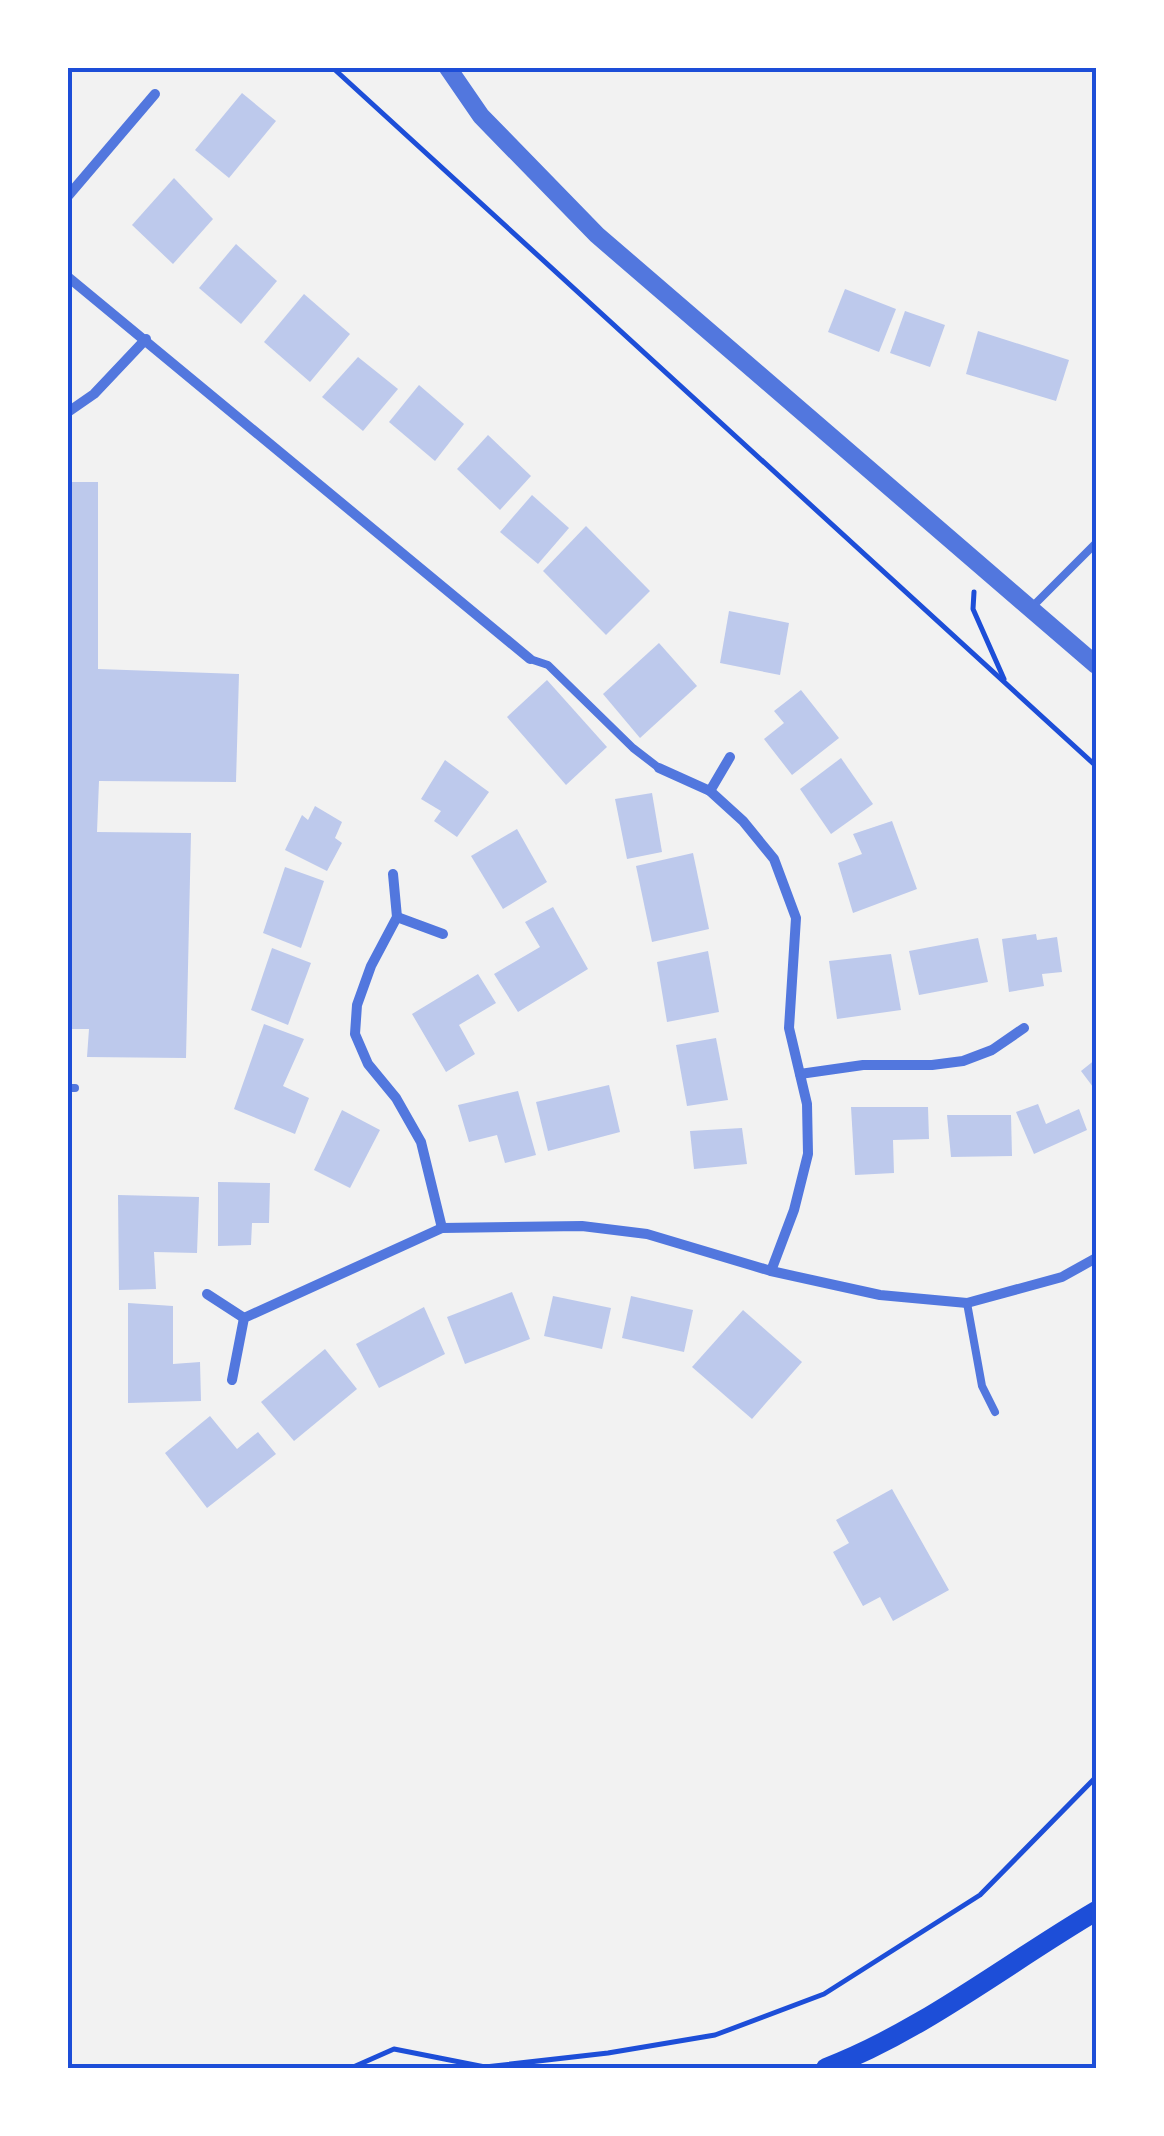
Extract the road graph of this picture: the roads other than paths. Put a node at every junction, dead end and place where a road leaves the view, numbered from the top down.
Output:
1 (448, 68) edge
2 (155, 94) dead end
3 (68, 196) edge
4 (68, 277) edge
5 (146, 339) junction
6 (68, 412) edge
7 (1096, 542) edge
8 (1030, 608) junction
9 (530, 659) joint
10 (1096, 665) edge
11 (730, 757) dead end
12 (659, 768) joint
13 (710, 791) junction
14 (392, 874) dead end
15 (397, 918) junction
16 (443, 934) dead end
17 (1024, 1028) dead end
18 (800, 1074) junction
19 (442, 1228) junction
20 (1096, 1258) edge
21 (771, 1271) junction
22 (207, 1294) dead end
23 (967, 1303) junction
24 (244, 1318) junction
25 (232, 1380) dead end
26 (995, 1412) dead end
27 (1096, 1910) edge
28 (826, 2068) edge

1 - 8 street
2 - 3 street
4 - 5 street
5 - 6 street
5 - 9 street
7 - 8 lane
8 - 10 street
9 - 12 lane
11 - 13 street
12 - 13 street
13 - 18 street
14 - 15 street
15 - 16 street
15 - 19 street
17 - 18 street
18 - 21 street
19 - 21 street
19 - 24 street
20 - 23 street
21 - 23 street
22 - 24 street
23 - 26 lane
24 - 25 street
27 - 28 main road

